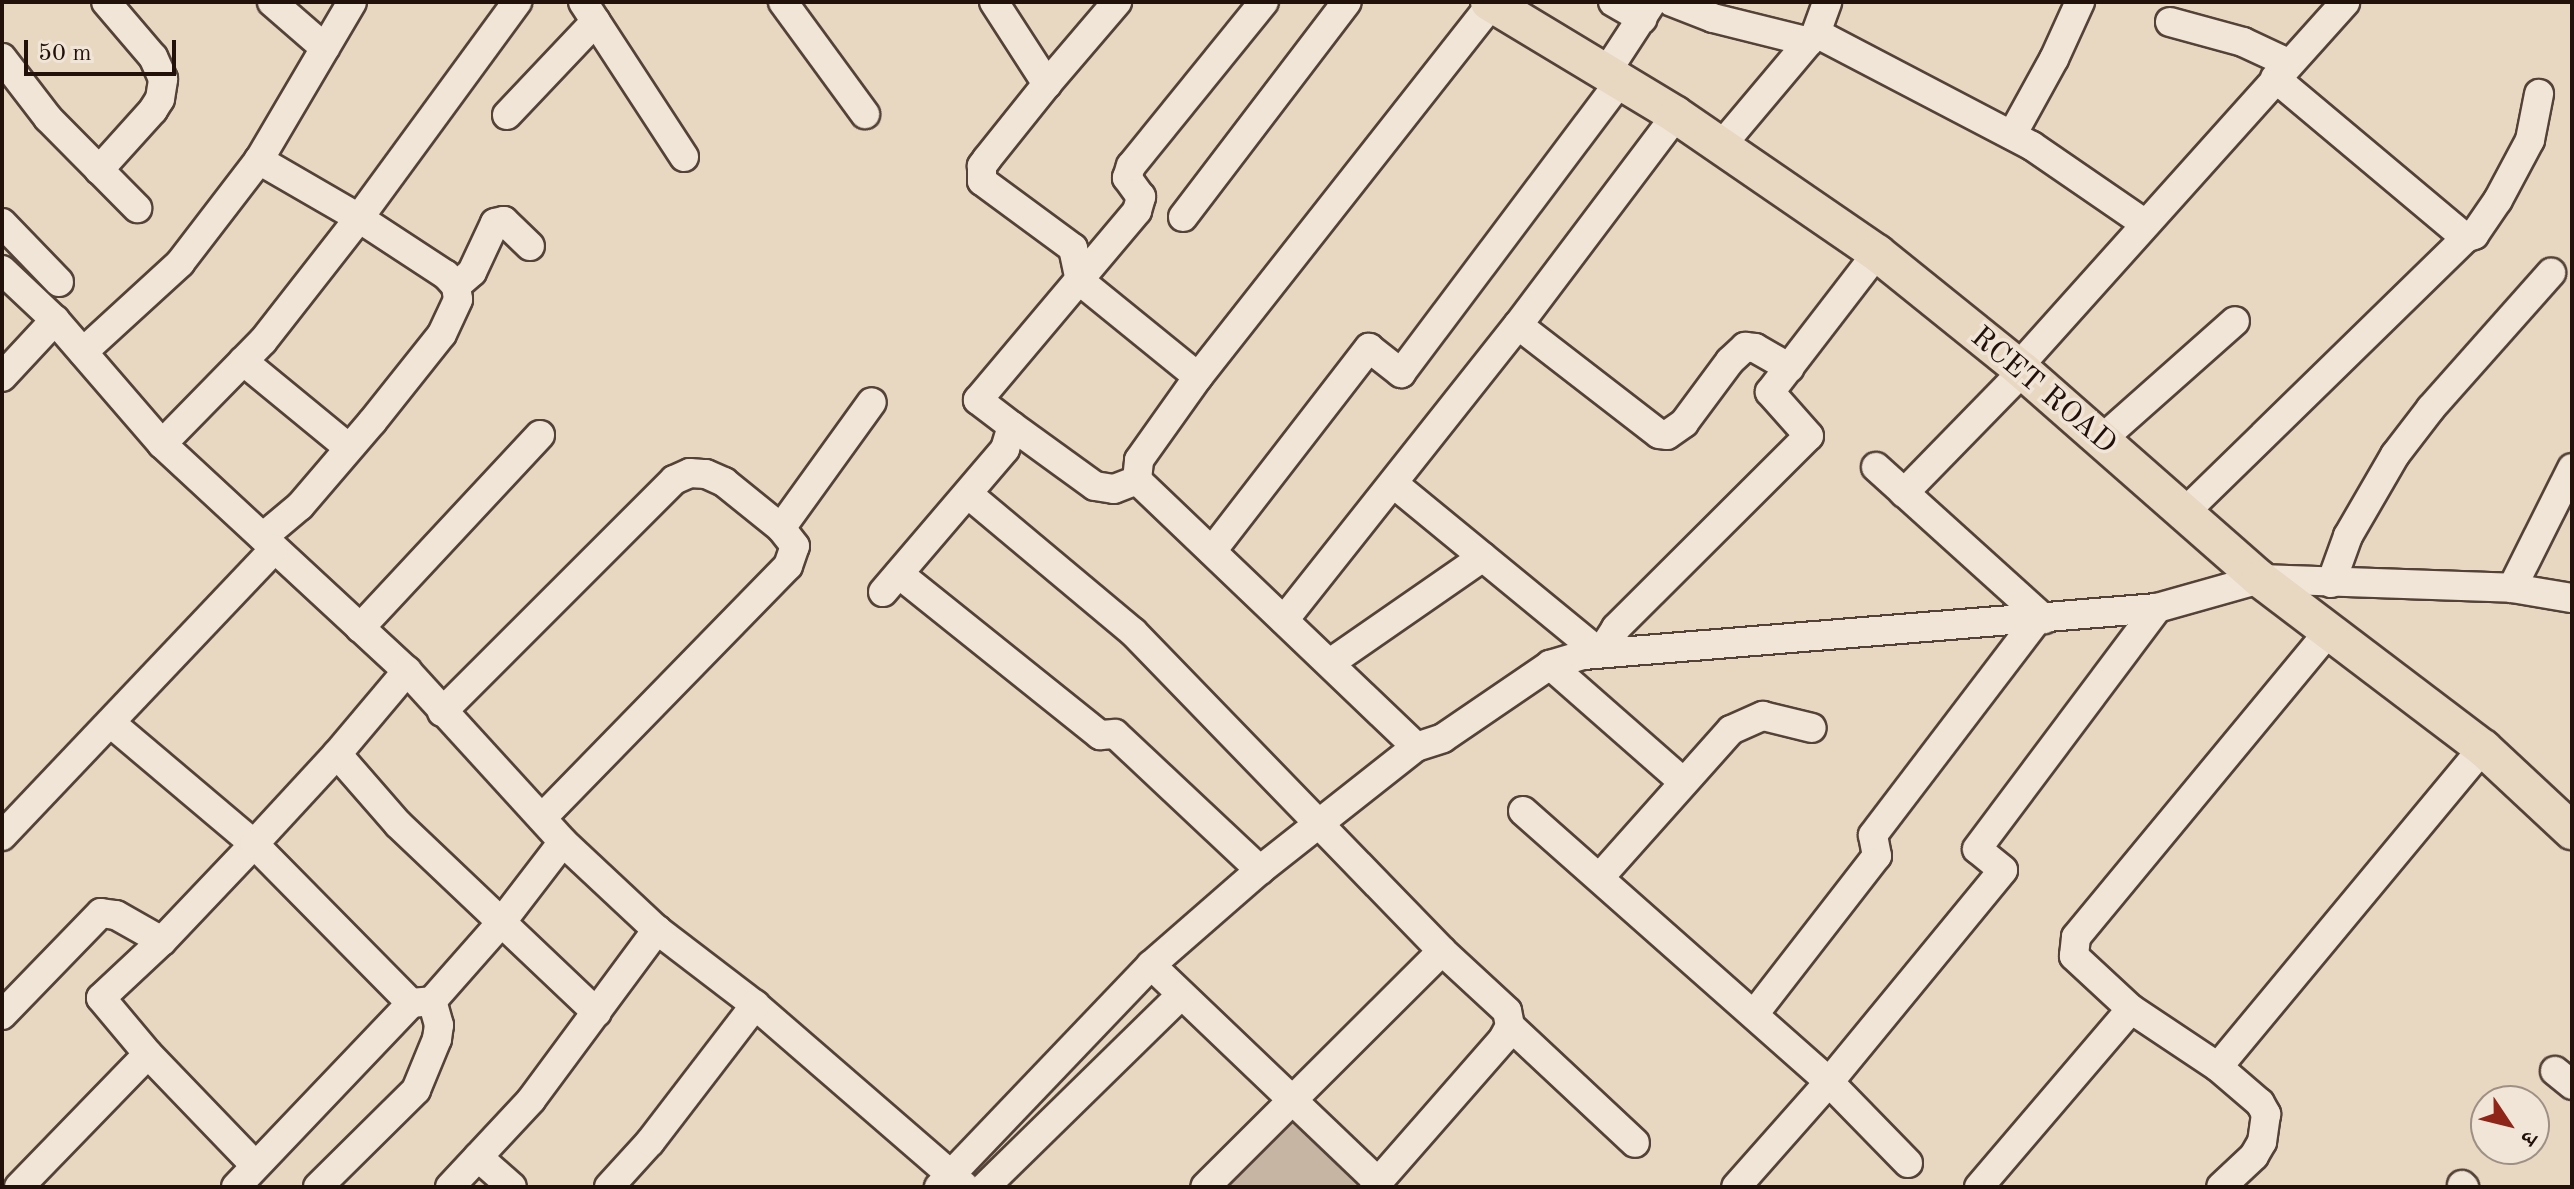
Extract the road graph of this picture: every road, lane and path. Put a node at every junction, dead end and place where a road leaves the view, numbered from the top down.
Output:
1 (106, 2) edge
2 (272, 2) edge
3 (352, 2) edge
4 (517, 2) edge
5 (783, 2) edge
6 (994, 2) edge
7 (1117, 2) edge
8 (1264, 2) edge
9 (1347, 2) edge
10 (1613, 2) edge
11 (1672, 2) edge
12 (1827, 2) edge
13 (2080, 2) edge
14 (2345, 2) edge
15 (1490, 3) edge
16 (1647, 10) edge
17 (590, 12) edge
18 (2170, 22) dead end
19 (1813, 38) junction
20 (325, 48) junction
21 (2, 58) edge
22 (2282, 71) junction
23 (1614, 76) junction
24 (1047, 84) junction
25 (2539, 94) dead end
26 (865, 114) dead end
27 (507, 115) dead end
28 (1676, 115) junction
29 (2012, 135) junction
30 (1721, 146) junction
31 (684, 157) dead end
32 (259, 160) junction
33 (99, 170) junction
34 (137, 208) dead end
35 (1183, 217) dead end
36 (359, 218) junction
37 (2, 223) edge
38 (2144, 223) junction
39 (2466, 238) junction
40 (530, 246) dead end
41 (1877, 253) junction
42 (2, 270) edge
43 (2551, 273) dead end
44 (1080, 281) junction
45 (59, 282) dead end
46 (456, 286) junction
47 (55, 320) junction
48 (2235, 321) dead end
49 (1518, 325) junction
50 (83, 352) junction
51 (243, 361) junction
52 (1790, 368) junction
53 (2020, 369) junction
54 (2, 377) edge
55 (1198, 377) junction
56 (872, 402) dead end
57 (1012, 426) junction
58 (540, 435) dead end
59 (2101, 440) junction
60 (162, 444) junction
61 (349, 448) junction
62 (1876, 467) dead end
63 (2572, 468) edge
64 (1137, 480) junction
65 (1394, 484) junction
66 (1904, 493) junction
67 (968, 494) junction
68 (2184, 513) junction
69 (781, 528) junction
70 (268, 543) junction
71 (1212, 551) junction
72 (1483, 557) junction
73 (2260, 579) junction
74 (2331, 583) junction
75 (2512, 588) junction
76 (2572, 598) edge
77 (2157, 608) junction
78 (1284, 620) junction
79 (2040, 620) junction
80 (360, 628) junction
81 (2329, 631) junction
82 (1600, 653) junction
83 (1330, 663) junction
84 (1550, 665) junction
85 (407, 671) junction
86 (442, 712) junction
87 (112, 724) junction
88 (1812, 728) dead end
89 (1416, 747) junction
90 (2483, 748) junction
91 (337, 754) junction
92 (1683, 782) junction
93 (1523, 811) dead end
94 (542, 818) junction
95 (2569, 824) edge
96 (1319, 826) junction
97 (2, 836) edge
98 (563, 842) junction
99 (254, 844) junction
100 (1260, 870) junction
101 (1600, 877) junction
102 (500, 924) junction
103 (657, 930) junction
104 (162, 941) junction
105 (1442, 951) junction
106 (1151, 965) junction
107 (1181, 995) junction
108 (421, 1002) junction
109 (755, 1005) junction
110 (2131, 1009) junction
111 (597, 1013) junction
112 (1755, 1013) junction
113 (2, 1015) edge
114 (1510, 1026) junction
115 (148, 1054) junction
116 (2218, 1067) junction
117 (1829, 1082) junction
118 (1290, 1101) junction
119 (1635, 1143) dead end
120 (478, 1157) junction
121 (1908, 1163) dead end
122 (255, 1165) junction
123 (952, 1183) edge
124 (1376, 1185) edge
125 (19, 1187) edge
126 (236, 1187) edge
127 (318, 1187) edge
128 (450, 1187) edge
129 (512, 1187) edge
130 (609, 1187) edge
131 (985, 1187) edge
132 (1205, 1187) edge
133 (1736, 1187) edge
134 (1979, 1187) edge
135 (2221, 1187) edge

1 - 33 street
2 - 20 street
3 - 20 street
4 - 36 street
5 - 26 street
6 - 24 street
7 - 24 street
8 - 44 street
9 - 35 street
10 - 16 street
11 - 19 street
12 - 19 street
13 - 29 street
14 - 22 street
15 - 23 main road, RCET ROAD
15 - 55 street
16 - 23 street
17 - 27 street
17 - 31 street
18 - 22 street
19 - 29 street
19 - 30 street
20 - 32 street
21 - 33 street
22 - 38 street
22 - 39 street
23 - 28 main road, RCET ROAD
23 - 71 street
24 - 44 street
25 - 39 street
28 - 30 main road, RCET ROAD
28 - 49 street
29 - 38 street
30 - 41 main road, RCET ROAD
32 - 36 street
32 - 50 street
33 - 34 street
36 - 46 street
36 - 51 street
37 - 45 street
38 - 53 street
39 - 68 street
40 - 46 street
41 - 52 street
41 - 53 main road, RCET ROAD
42 - 47 street
43 - 74 street
44 - 55 street
44 - 57 street
46 - 61 street
47 - 50 street
47 - 54 street
48 - 59 street
49 - 52 street
49 - 65 street
50 - 60 street
51 - 60 street
51 - 61 street
52 - 82 street
53 - 59 main road, RCET ROAD
53 - 66 street
55 - 64 street
56 - 69 street
57 - 64 street
57 - 67 street
58 - 80 street
59 - 68 main road, RCET ROAD
60 - 70 street
61 - 70 street
62 - 66 street
63 - 75 street
64 - 71 street
65 - 72 street
65 - 78 street
66 - 79 street
67 - 96 street
67 - 100 street
68 - 73 main road, RCET ROAD
69 - 86 street
69 - 94 street
70 - 80 street
70 - 87 street
71 - 78 street
72 - 82 street
72 - 83 street
73 - 74 street
73 - 77 street
73 - 81 main road, RCET ROAD
74 - 75 street
75 - 76 street
77 - 79 street
77 - 117 street
78 - 83 street
79 - 82 street
79 - 112 street
80 - 85 street
81 - 90 main road, RCET ROAD
81 - 110 street
82 - 84 street
83 - 89 street
84 - 89 street
84 - 92 street
85 - 86 street
85 - 91 street
86 - 94 street
87 - 97 street
87 - 99 street
88 - 92 street
89 - 96 street
90 - 95 main road, RCET ROAD
90 - 116 street
91 - 99 street
91 - 102 street
92 - 101 street
93 - 101 street
94 - 98 street
96 - 100 street
96 - 105 street
98 - 102 street
98 - 103 street
99 - 104 street
99 - 108 street
100 - 106 street
101 - 112 street
102 - 108 street
102 - 111 street
103 - 109 street
103 - 111 street
104 - 113 street
104 - 115 street
105 - 114 street
105 - 118 street
106 - 107 street
106 - 123 street
107 - 118 street
107 - 131 street
108 - 122 street
108 - 127 street
109 - 123 street
109 - 130 street
110 - 116 street
110 - 134 street
111 - 120 street
112 - 117 street
114 - 119 street
114 - 124 street
115 - 122 street
115 - 125 street
116 - 135 street
117 - 121 street
117 - 133 street
118 - 124 street
118 - 132 street
120 - 128 street
120 - 129 street
122 - 126 street

